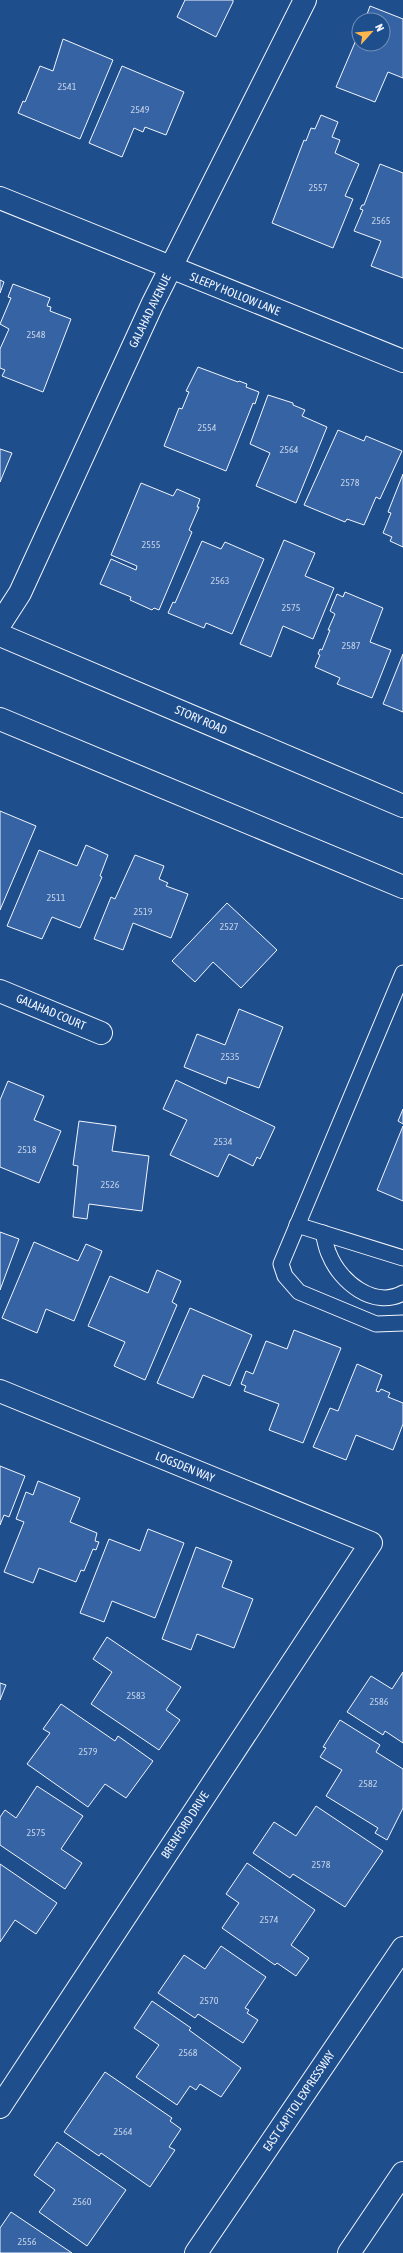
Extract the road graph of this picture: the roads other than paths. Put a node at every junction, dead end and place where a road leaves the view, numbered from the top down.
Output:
1 (305, 0) edge
2 (0, 198) edge
3 (170, 268) junction
4 (403, 361) edge
5 (0, 624) edge
6 (0, 635) edge
7 (0, 719) edge
8 (403, 806) edge
9 (403, 887) edge
10 (403, 973) edge
11 (0, 991) edge
12 (101, 1033) dead end
13 (297, 1226) junction
14 (323, 1233) junction
15 (403, 1258) edge
16 (403, 1293) edge
17 (403, 1323) edge
18 (0, 1391) edge
19 (371, 1543) joint
20 (403, 1948) edge
21 (0, 2108) edge
22 (403, 2173) edge
23 (196, 2253) edge
24 (349, 2253) edge

1 - 3 main road, GALAHAD AVENUE
2 - 3 main road, SLEEPY HOLLOW LANE
3 - 4 main road, SLEEPY HOLLOW LANE
3 - 5 main road, GALAHAD AVENUE
6 - 8 main road, STORY ROAD
7 - 9 main road
10 - 13 lane
11 - 12 main road, GALAHAD COURT
13 - 14 lane
13 - 17 lane
14 - 15 lane
14 - 16 lane
18 - 19 main road, LOGSDEN WAY
19 - 21 main road, BRENFORD DRIVE
20 - 23 main road, EAST CAPITOL EXPRESSWAY
22 - 24 main road

